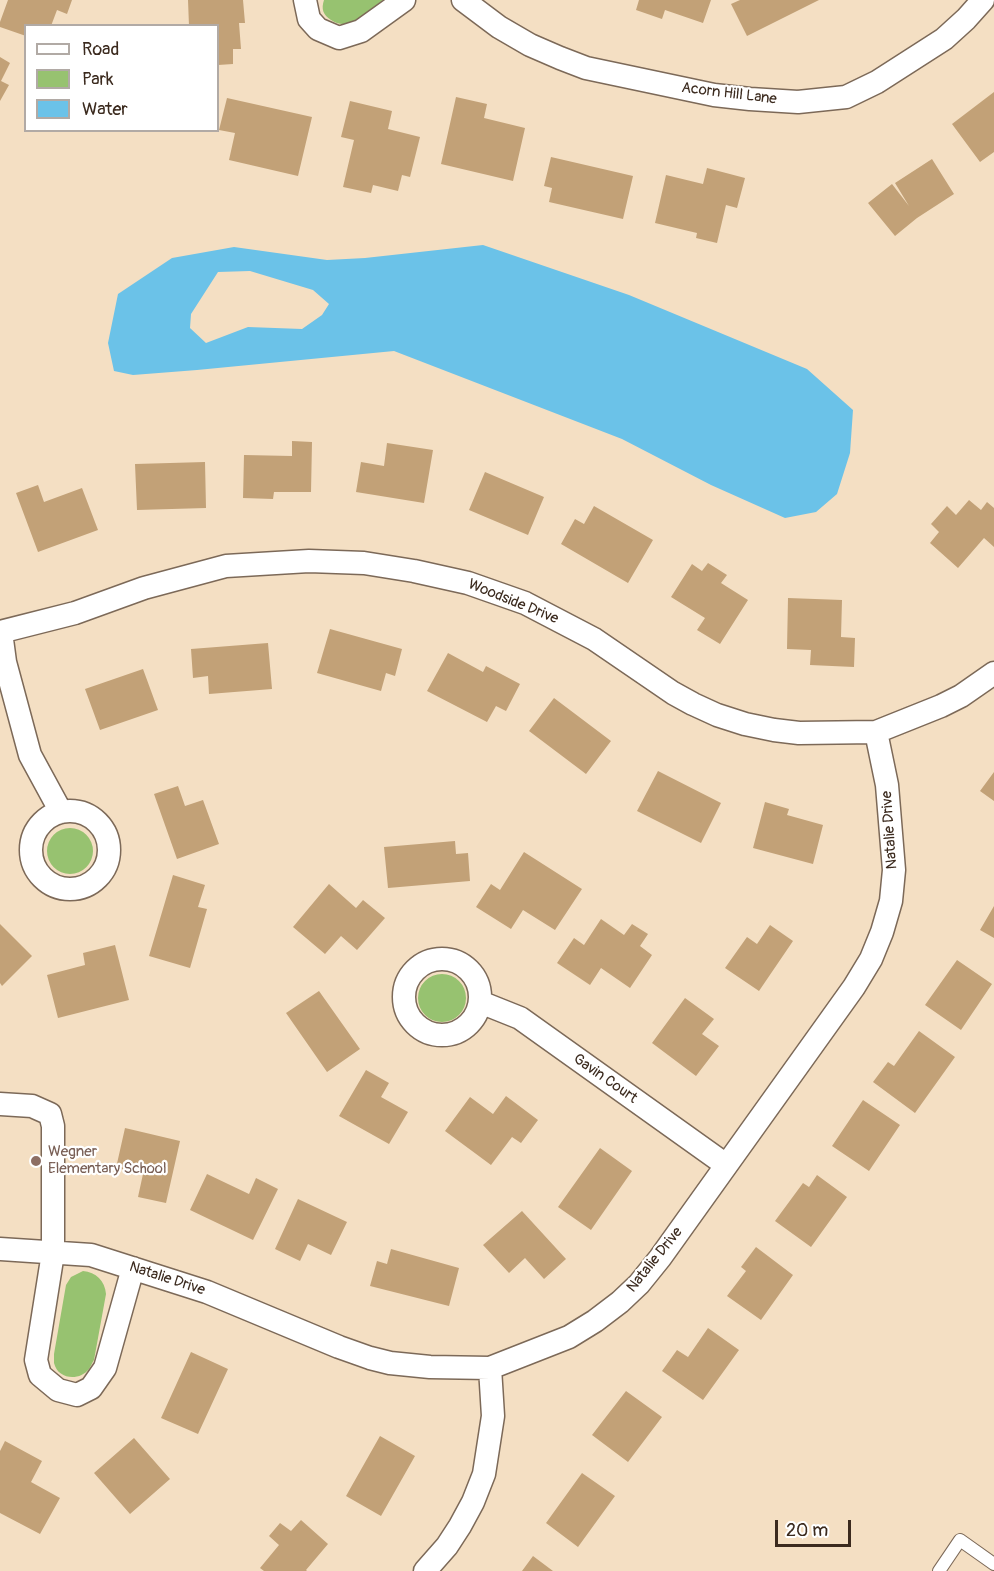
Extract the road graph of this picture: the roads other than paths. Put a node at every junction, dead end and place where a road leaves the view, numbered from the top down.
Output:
1 (305, 0) edge
2 (404, 0) edge
3 (464, 0) edge
4 (983, 0) edge
5 (1, 632) edge
6 (994, 673) edge
7 (876, 732) junction
8 (61, 812) dead end
9 (480, 1002) dead end
10 (0, 1104) edge
11 (726, 1165) junction
12 (0, 1249) edge
13 (53, 1253) junction
14 (133, 1268) junction
15 (490, 1368) junction
16 (994, 1564) edge
17 (425, 1571) edge
18 (939, 1571) edge

1 - 2 street
3 - 4 street, Acorn Hill Lane
5 - 7 street, Woodside Drive
5 - 8 street
6 - 7 street, Woodside Drive
7 - 11 street, Natalie Drive
9 - 11 street, Gavin Court
10 - 13 street
11 - 15 street, Natalie Drive
12 - 13 street, Natalie Drive
13 - 14 street, Natalie Drive
13 - 14 street
14 - 15 street, Natalie Drive
15 - 17 street
16 - 18 lane

